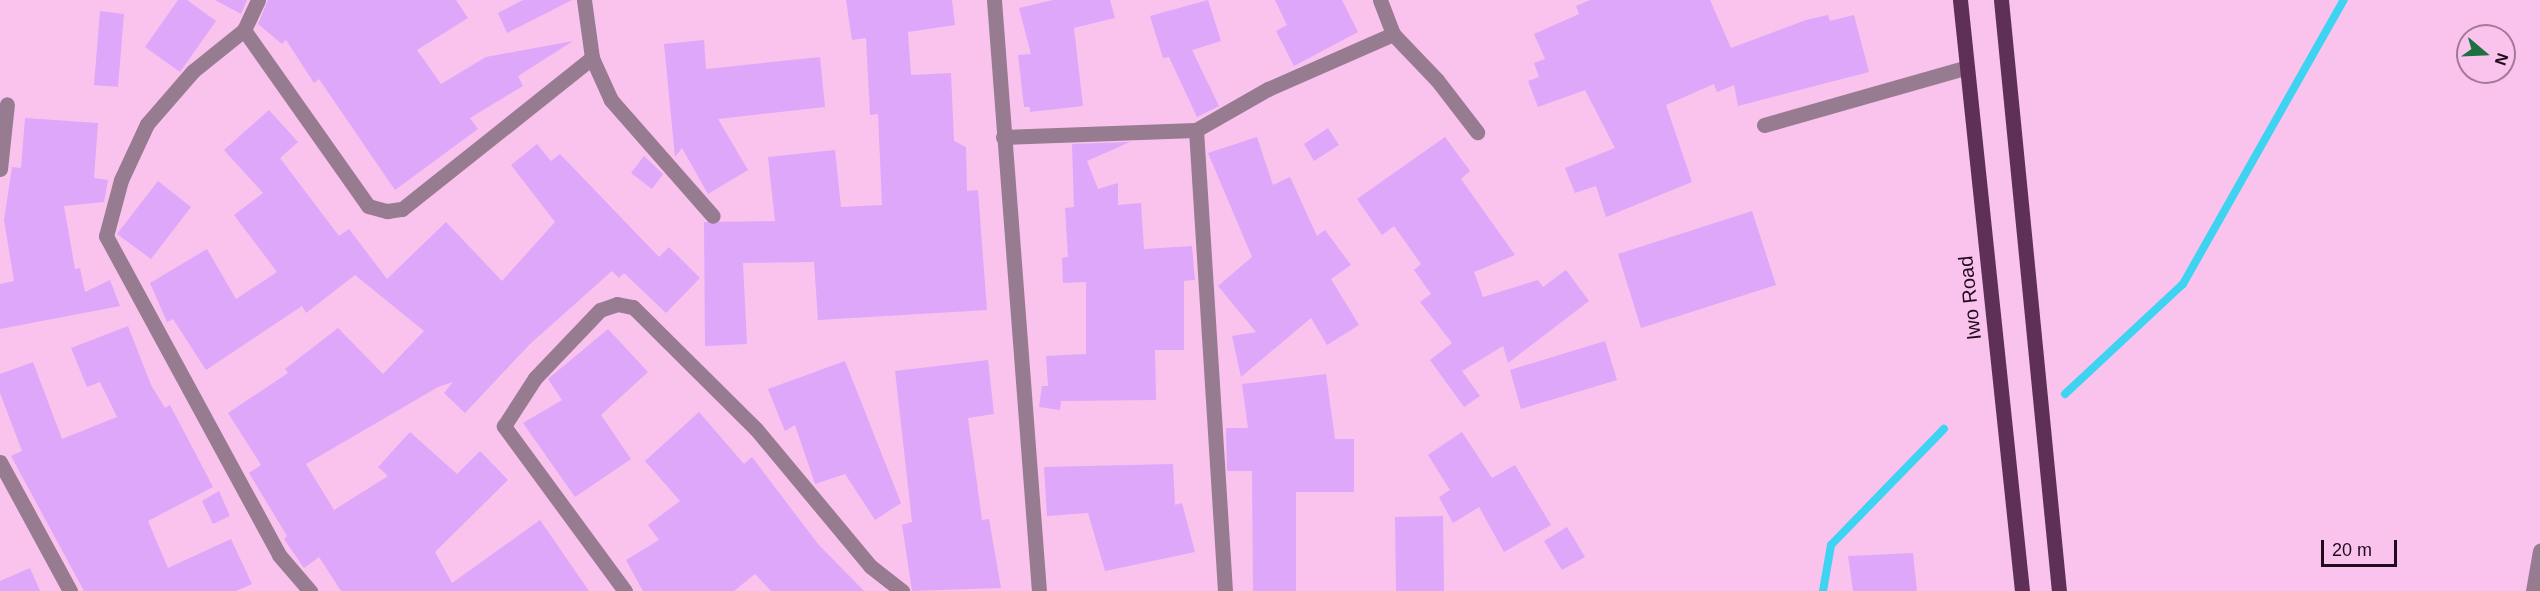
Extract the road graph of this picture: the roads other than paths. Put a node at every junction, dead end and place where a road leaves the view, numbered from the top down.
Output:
1 (258, 0) edge
2 (584, 0) edge
3 (994, 0) edge
4 (1380, 0) edge
5 (1960, 0) edge
6 (2001, 0) edge
7 (244, 30) junction
8 (1393, 34) junction
9 (592, 58) junction
10 (1967, 67) junction
11 (7, 104) dead end
12 (1764, 124) dead end
13 (1196, 130) junction
14 (1477, 132) dead end
15 (1003, 137) junction
16 (0, 169) edge
17 (713, 216) dead end
18 (0, 462) edge
19 (2540, 551) edge
20 (70, 591) edge
21 (310, 591) edge
22 (625, 591) edge
23 (902, 591) edge
24 (1039, 591) edge
25 (1225, 591) edge
26 (2022, 591) edge
27 (2059, 591) edge
28 (2534, 591) edge

1 - 7 street
2 - 9 street
3 - 15 street
4 - 8 street
5 - 10 main road, Iwo Road
6 - 27 main road
7 - 9 street
7 - 21 street
8 - 13 street
8 - 14 street
9 - 17 street
10 - 12 street
10 - 26 main road, Iwo Road
11 - 16 street
13 - 15 street
13 - 25 street
15 - 24 street
18 - 20 street
19 - 28 street
22 - 23 street

